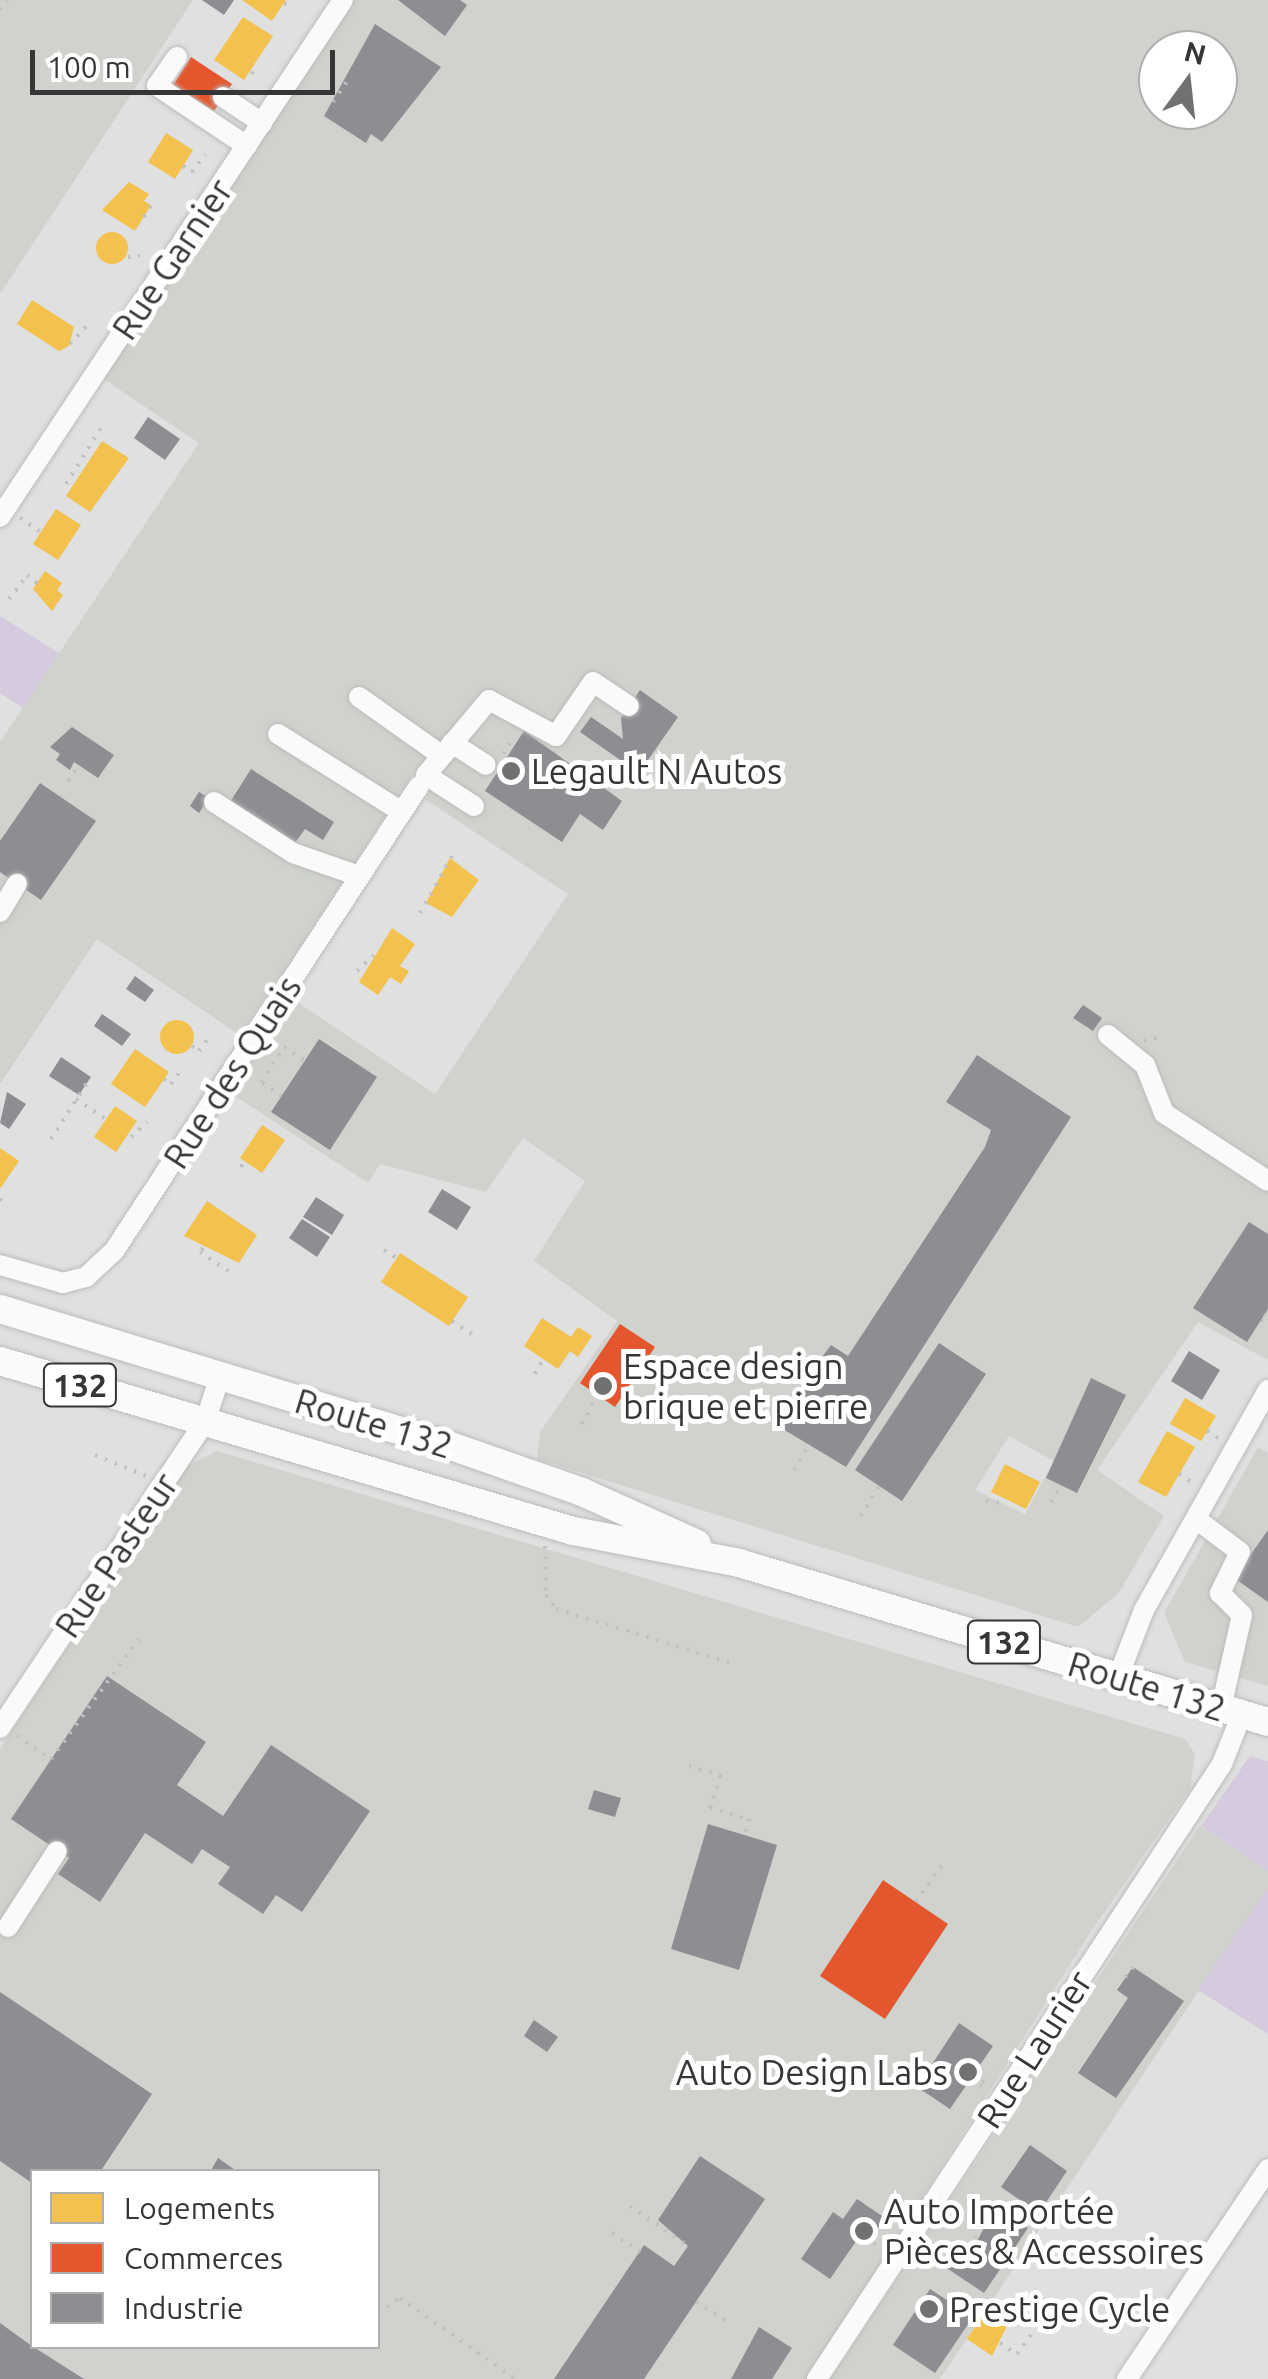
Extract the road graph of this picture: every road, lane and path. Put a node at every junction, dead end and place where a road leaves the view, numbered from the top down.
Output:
1 (7, 0) edge
2 (342, 0) edge
3 (0, 10) edge
4 (176, 57) dead end
5 (254, 66) dead end
6 (252, 74) dead end
7 (348, 80) dead end
8 (223, 98) dead end
9 (333, 102) dead end
10 (262, 123) junction
11 (246, 146) junction
12 (204, 154) dead end
13 (183, 166) dead end
14 (153, 202) dead end
15 (144, 216) dead end
16 (140, 256) dead end
17 (128, 257) dead end
18 (88, 325) dead end
19 (70, 344) dead end
20 (101, 428) dead end
21 (84, 455) junction
22 (90, 459) dead end
23 (66, 484) dead end
24 (0, 517) edge
25 (37, 583) dead end
26 (9, 599) dead end
27 (359, 697) dead end
28 (629, 706) dead end
29 (278, 734) dead end
30 (446, 749) junction
31 (79, 765) dead end
32 (486, 765) dead end
33 (68, 781) dead end
34 (418, 786) dead end
35 (214, 802) dead end
36 (474, 806) dead end
37 (402, 812) junction
38 (456, 849) dead end
39 (359, 876) junction
40 (17, 884) dead end
41 (0, 912) edge
42 (420, 913) dead end
43 (374, 955) dead end
44 (357, 971) dead end
45 (211, 1034) dead end
46 (1108, 1035) dead end
47 (192, 1046) dead end
48 (245, 1051) junction
49 (305, 1060) dead end
50 (268, 1066) junction
51 (179, 1073) dead end
52 (164, 1079) dead end
53 (87, 1083) dead end
54 (282, 1096) dead end
55 (76, 1099) junction
56 (106, 1119) dead end
57 (147, 1122) dead end
58 (131, 1137) dead end
59 (51, 1139) dead end
60 (1268, 1181) edge
61 (0, 1199) edge
62 (7, 1204) dead end
63 (203, 1248) dead end
64 (384, 1250) dead end
65 (397, 1258) dead end
66 (0, 1265) edge
67 (233, 1274) dead end
68 (0, 1310) edge
69 (452, 1321) dead end
70 (474, 1336) dead end
71 (543, 1359) dead end
72 (0, 1361) edge
73 (535, 1374) dead end
74 (220, 1376) junction
75 (1268, 1390) edge
76 (597, 1395) dead end
77 (206, 1422) junction
78 (582, 1424) dead end
79 (809, 1444) dead end
80 (95, 1456) dead end
81 (509, 1466) junction
82 (794, 1470) dead end
83 (1062, 1485) dead end
84 (879, 1486) dead end
85 (162, 1487) junction
86 (986, 1501) dead end
87 (1051, 1502) dead end
88 (1002, 1503) dead end
89 (496, 1508) junction
90 (861, 1516) dead end
91 (1196, 1519) junction
92 (540, 1522) junction
93 (739, 1563) junction
94 (144, 1632) dead end
95 (732, 1663) dead end
96 (1118, 1677) junction
97 (1244, 1715) edge
98 (6, 1731) edge
99 (689, 1766) dead end
100 (744, 1835) dead end
101 (58, 1850) dead end
102 (945, 1860) dead end
103 (916, 1902) dead end
104 (8, 1928) dead end
105 (1132, 1966) dead end
106 (1126, 1977) dead end
107 (1268, 2169) edge
108 (630, 2206) dead end
109 (979, 2224) dead end
110 (612, 2233) dead end
111 (975, 2238) dead end
112 (688, 2246) dead end
113 (640, 2252) dead end
114 (696, 2302) dead end
115 (380, 2312) edge
116 (726, 2321) dead end
117 (1031, 2335) dead end
118 (1000, 2343) dead end
119 (514, 2378) edge
120 (817, 2379) edge
121 (1126, 2379) edge

1 - 3 path
2 - 10 street, Rue Garnier
4 - 11 street
5 - 6 path
7 - 9 path
8 - 10 street
10 - 11 street, Rue Garnier
11 - 24 street, Rue Garnier
12 - 13 path
14 - 15 path
16 - 17 path
18 - 19 path
20 - 21 path
21 - 22 path
21 - 23 path
25 - 26 path
27 - 30 street
28 - 30 street
29 - 37 street
30 - 32 street
30 - 36 street
31 - 33 path
34 - 37 street, Rue des Quais
35 - 39 street
37 - 39 street, Rue des Quais
38 - 42 path
39 - 48 street, Rue des Quais
40 - 41 street
43 - 44 path
45 - 47 path
46 - 60 street
48 - 50 street
48 - 66 street, Rue des Quais
49 - 50 path
50 - 54 path
51 - 52 path
53 - 55 path
55 - 56 path
55 - 59 path
57 - 58 path
61 - 62 path
63 - 67 path
64 - 65 path
68 - 74 highway, Route 132 / 132
69 - 70 path
71 - 73 path
72 - 77 highway, Route 132 / 132
74 - 77 street, Rue Pasteur
74 - 81 highway, Route 132 / 132
75 - 91 street
76 - 78 path
77 - 85 street, Rue Pasteur
77 - 89 highway, Route 132 / 132
79 - 82 path
80 - 85 path
81 - 89 highway
81 - 93 highway, Route 132 / 132
83 - 87 path
84 - 90 path
85 - 98 street, Rue Pasteur
86 - 88 path
89 - 92 highway, Route 132 / 132
91 - 96 street
91 - 97 street, Rue Laurier
92 - 93 highway, Route 132 / 132
92 - 95 path
93 - 96 highway, Route 132 / 132
94 - 98 path
96 - 97 highway, Route 132 / 132
97 - 120 street, Rue Laurier
99 - 100 path
101 - 104 street
102 - 103 path
105 - 106 path
107 - 121 street
108 - 112 path
109 - 111 path
110 - 113 path
114 - 116 path
115 - 119 path
117 - 118 path

